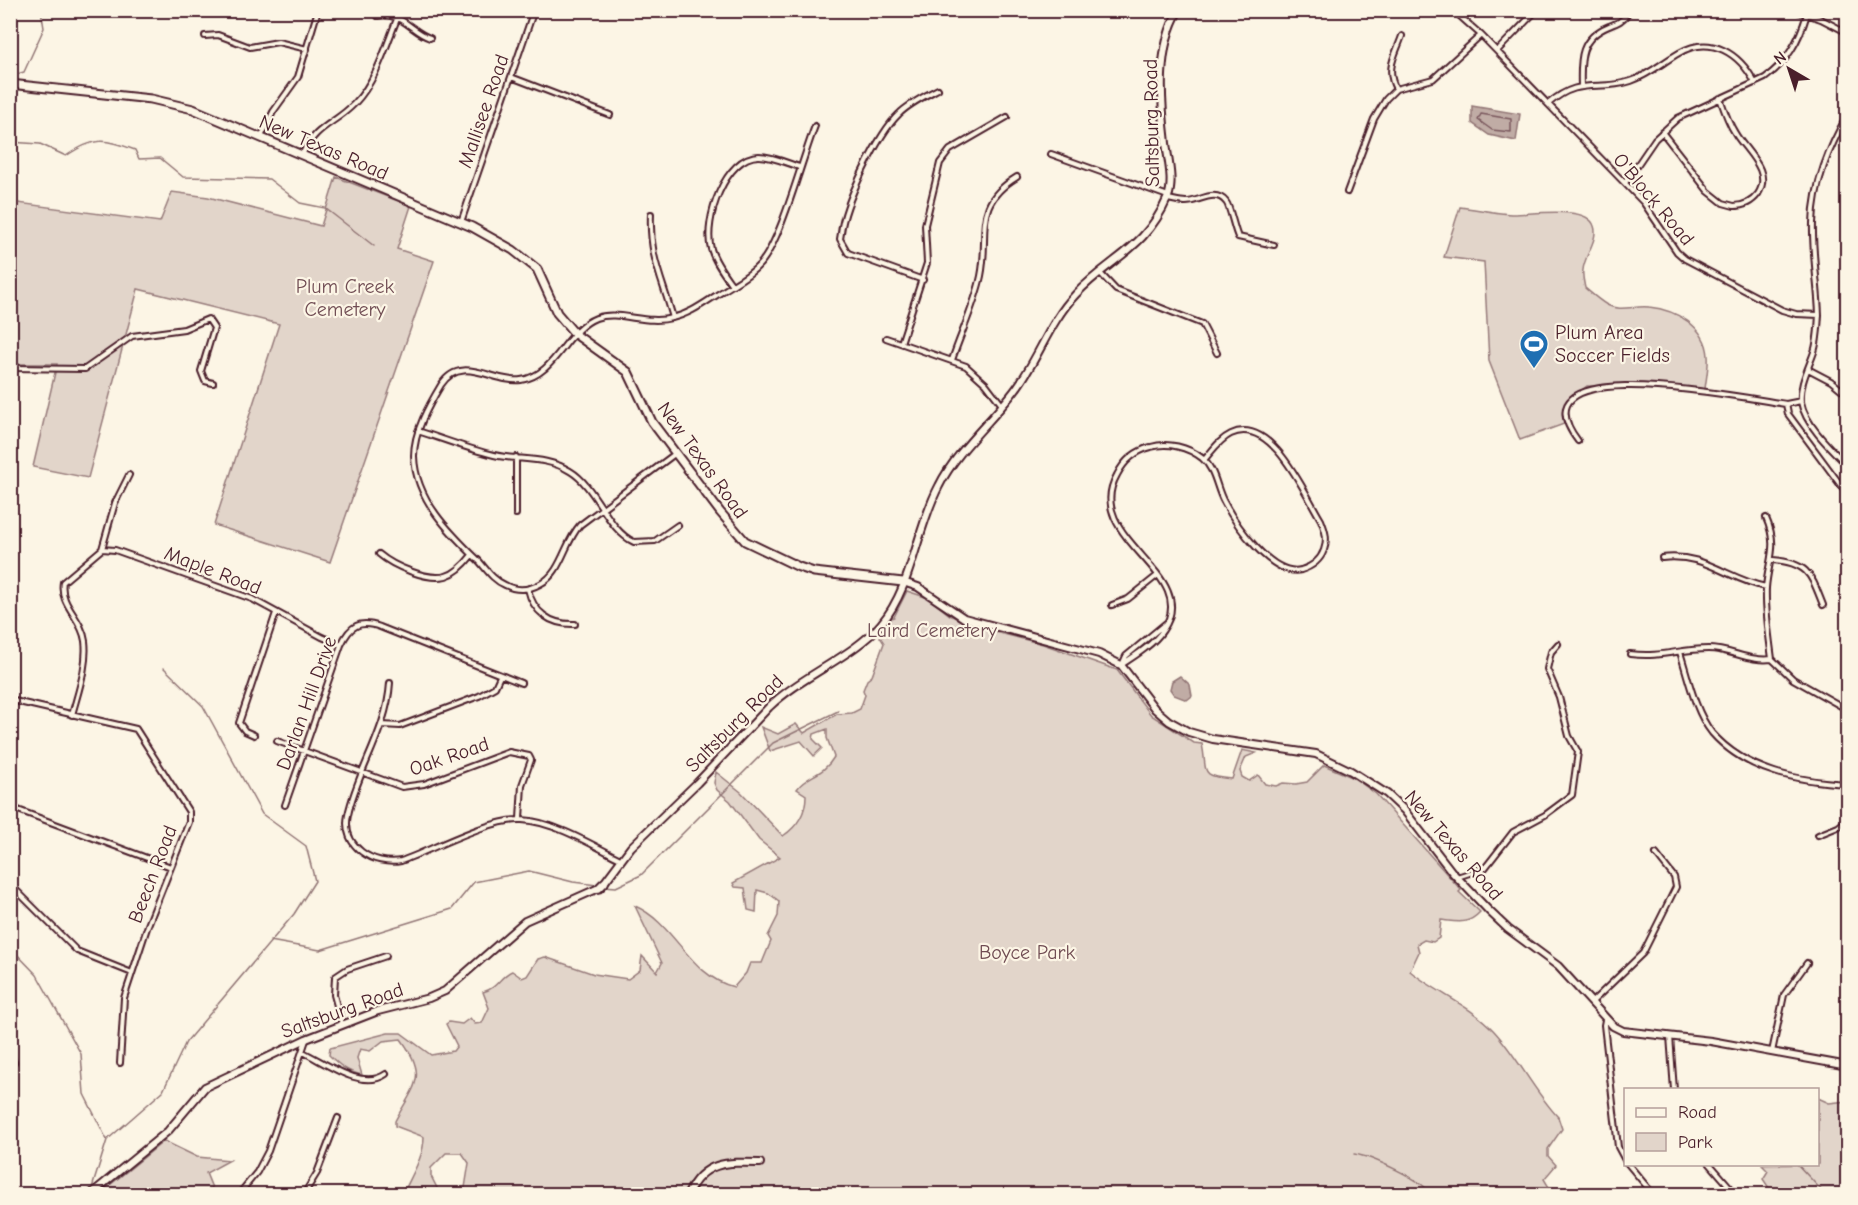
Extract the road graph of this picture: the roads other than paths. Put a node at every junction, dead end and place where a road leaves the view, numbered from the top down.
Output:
1 (318, 10) edge
2 (534, 10) edge
3 (1453, 10) edge
4 (1538, 10) edge
5 (1794, 10) edge
6 (1178, 11) edge
7 (1628, 13) dead end
8 (1807, 14) junction
9 (378, 16) dead end
10 (397, 19) junction
11 (1847, 32) edge
12 (1481, 34) junction
13 (206, 36) dead end
14 (1402, 36) dead end
15 (430, 38) dead end
16 (307, 49) junction
17 (1497, 51) junction
18 (511, 77) junction
19 (1755, 83) junction
20 (10, 84) edge
21 (1581, 86) junction
22 (938, 89) dead end
23 (1396, 89) junction
24 (1720, 98) junction
25 (1548, 104) junction
26 (1848, 114) edge
27 (610, 115) dead end
28 (1007, 117) dead end
29 (814, 126) dead end
30 (1662, 132) junction
31 (261, 137) junction
32 (1050, 154) dead end
33 (302, 156) junction
34 (799, 167) junction
35 (1017, 177) dead end
36 (1624, 183) junction
37 (1347, 192) dead end
38 (1168, 197) junction
39 (651, 214) dead end
40 (460, 222) junction
41 (1274, 245) dead end
42 (1100, 273) junction
43 (923, 280) junction
44 (732, 285) junction
45 (1819, 315) junction
46 (673, 318) junction
47 (575, 334) junction
48 (886, 338) dead end
49 (901, 343) junction
50 (1217, 353) dead end
51 (952, 360) junction
52 (10, 368) edge
53 (1808, 369) junction
54 (213, 383) dead end
55 (1848, 395) edge
56 (1801, 401) junction
57 (1786, 404) junction
58 (1003, 406) junction
59 (418, 431) junction
60 (1578, 441) dead end
61 (676, 453) junction
62 (516, 458) junction
63 (1204, 460) junction
64 (1848, 466) edge
65 (129, 475) dead end
66 (1848, 495) edge
67 (603, 507) junction
68 (516, 514) dead end
69 (1766, 518) dead end
70 (678, 525) dead end
71 (102, 549) junction
72 (379, 554) dead end
73 (472, 555) junction
74 (1662, 558) dead end
75 (1773, 560) junction
76 (1158, 575) junction
77 (903, 582) junction
78 (1766, 587) junction
79 (528, 589) junction
80 (1112, 605) dead end
81 (1823, 605) dead end
82 (276, 613) junction
83 (575, 624) dead end
84 (1558, 644) dead end
85 (341, 645) junction
86 (1680, 652) junction
87 (1630, 654) dead end
88 (1772, 658) junction
89 (1121, 665) junction
90 (500, 676) junction
91 (390, 683) dead end
92 (520, 684) dead end
93 (10, 700) edge
94 (1848, 710) edge
95 (72, 715) junction
96 (382, 725) junction
97 (254, 735) dead end
98 (277, 741) dead end
99 (304, 752) junction
100 (363, 773) junction
101 (1848, 784) edge
102 (285, 805) dead end
103 (10, 807) edge
104 (520, 819) junction
105 (1848, 819) edge
106 (1818, 835) dead end
107 (1656, 854) dead end
108 (620, 859) junction
109 (171, 867) junction
110 (1457, 877) junction
111 (10, 884) edge
112 (386, 956) dead end
113 (1807, 963) dead end
114 (132, 973) junction
115 (1592, 1003) junction
116 (1605, 1020) junction
117 (342, 1025) junction
118 (1670, 1035) junction
119 (306, 1039) junction
120 (10, 1051) edge
121 (303, 1052) junction
122 (1772, 1053) junction
123 (14, 1062) dead end
124 (120, 1063) dead end
125 (1848, 1066) edge
126 (386, 1074) dead end
127 (1674, 1088) edge
128 (338, 1119) dead end
129 (1624, 1158) edge
130 (760, 1163) dead end
131 (1630, 1166) edge
132 (1712, 1166) edge
133 (91, 1194) edge
134 (239, 1194) edge
135 (304, 1194) edge
136 (688, 1194) edge
137 (1653, 1194) edge
138 (1736, 1194) edge

1 - 16 street
2 - 18 street, Mallisee Road
3 - 12 street, O'Block Road
4 - 17 street
5 - 8 street
6 - 38 main road, Saltsburg Road
7 - 21 street
8 - 11 street
8 - 19 street
9 - 10 street
10 - 15 street
10 - 33 street
12 - 17 street, O'Block Road
12 - 23 street
13 - 16 street
14 - 23 street
16 - 31 street
17 - 25 street, O'Block Road
18 - 27 street
18 - 40 street, Mallisee Road
19 - 21 street
19 - 24 street
20 - 31 main road, New Texas Road
21 - 25 street
22 - 43 street
23 - 37 street
24 - 30 street
24 - 30 street
25 - 36 street, O'Block Road
26 - 45 street
28 - 43 street
29 - 34 street
30 - 36 street
31 - 33 main road, New Texas Road
32 - 38 street
33 - 40 main road, New Texas Road
34 - 44 street
34 - 44 street
35 - 51 street
36 - 45 street, O'Block Road
38 - 41 street
38 - 42 main road, Saltsburg Road
39 - 46 street
40 - 47 main road, New Texas Road
42 - 50 street
42 - 58 main road, Saltsburg Road
43 - 49 street
44 - 46 street
45 - 53 street
46 - 47 street
47 - 59 street
47 - 61 main road, New Texas Road
48 - 49 street
49 - 51 street
51 - 58 street
52 - 54 street
53 - 55 street
53 - 56 street
56 - 57 street
56 - 64 street
57 - 60 street
57 - 66 street
58 - 77 main road, Saltsburg Road
59 - 62 street
59 - 73 street
61 - 67 street
61 - 77 main road, New Texas Road
62 - 67 street
62 - 68 street
63 - 63 street
63 - 76 street
65 - 71 street
67 - 70 street
67 - 79 street
69 - 75 street
71 - 82 street, Maple Road
71 - 95 street
72 - 73 street
73 - 79 street
74 - 78 street
75 - 78 street
75 - 81 street
76 - 80 street
76 - 89 street
77 - 89 main road, New Texas Road
77 - 108 main road, Saltsburg Road
78 - 88 street
79 - 83 street
82 - 85 street, Maple Road
82 - 97 street
84 - 110 street
85 - 90 street, Darlan Hill Drive
85 - 99 street, Darlan Hill Drive
86 - 87 street
86 - 88 street
86 - 101 street
88 - 94 street
89 - 110 main road, New Texas Road
90 - 92 street, Darlan Hill Drive
90 - 96 street
91 - 96 street
93 - 95 street, Beech Road
95 - 109 street, Beech Road
96 - 100 street
98 - 99 street, Oak Road
99 - 100 street, Oak Road
99 - 102 street, Darlan Hill Drive
100 - 104 street, Oak Road
100 - 104 street
103 - 109 street
104 - 108 street
105 - 106 street
107 - 115 street
108 - 117 main road, Saltsburg Road
109 - 114 street, Beech Road
110 - 115 main road, New Texas Road
111 - 114 street
112 - 117 street
113 - 122 street
114 - 124 street, Beech Road
115 - 116 main road, New Texas Road
116 - 118 main road, New Texas Road
116 - 129 street
117 - 119 main road, Saltsburg Road
118 - 122 main road, New Texas Road
118 - 127 street
119 - 121 street
119 - 133 main road, Saltsburg Road
120 - 123 street
121 - 126 street
121 - 134 street
122 - 125 main road, New Texas Road
128 - 135 street
130 - 136 main road
131 - 137 street
132 - 138 street

